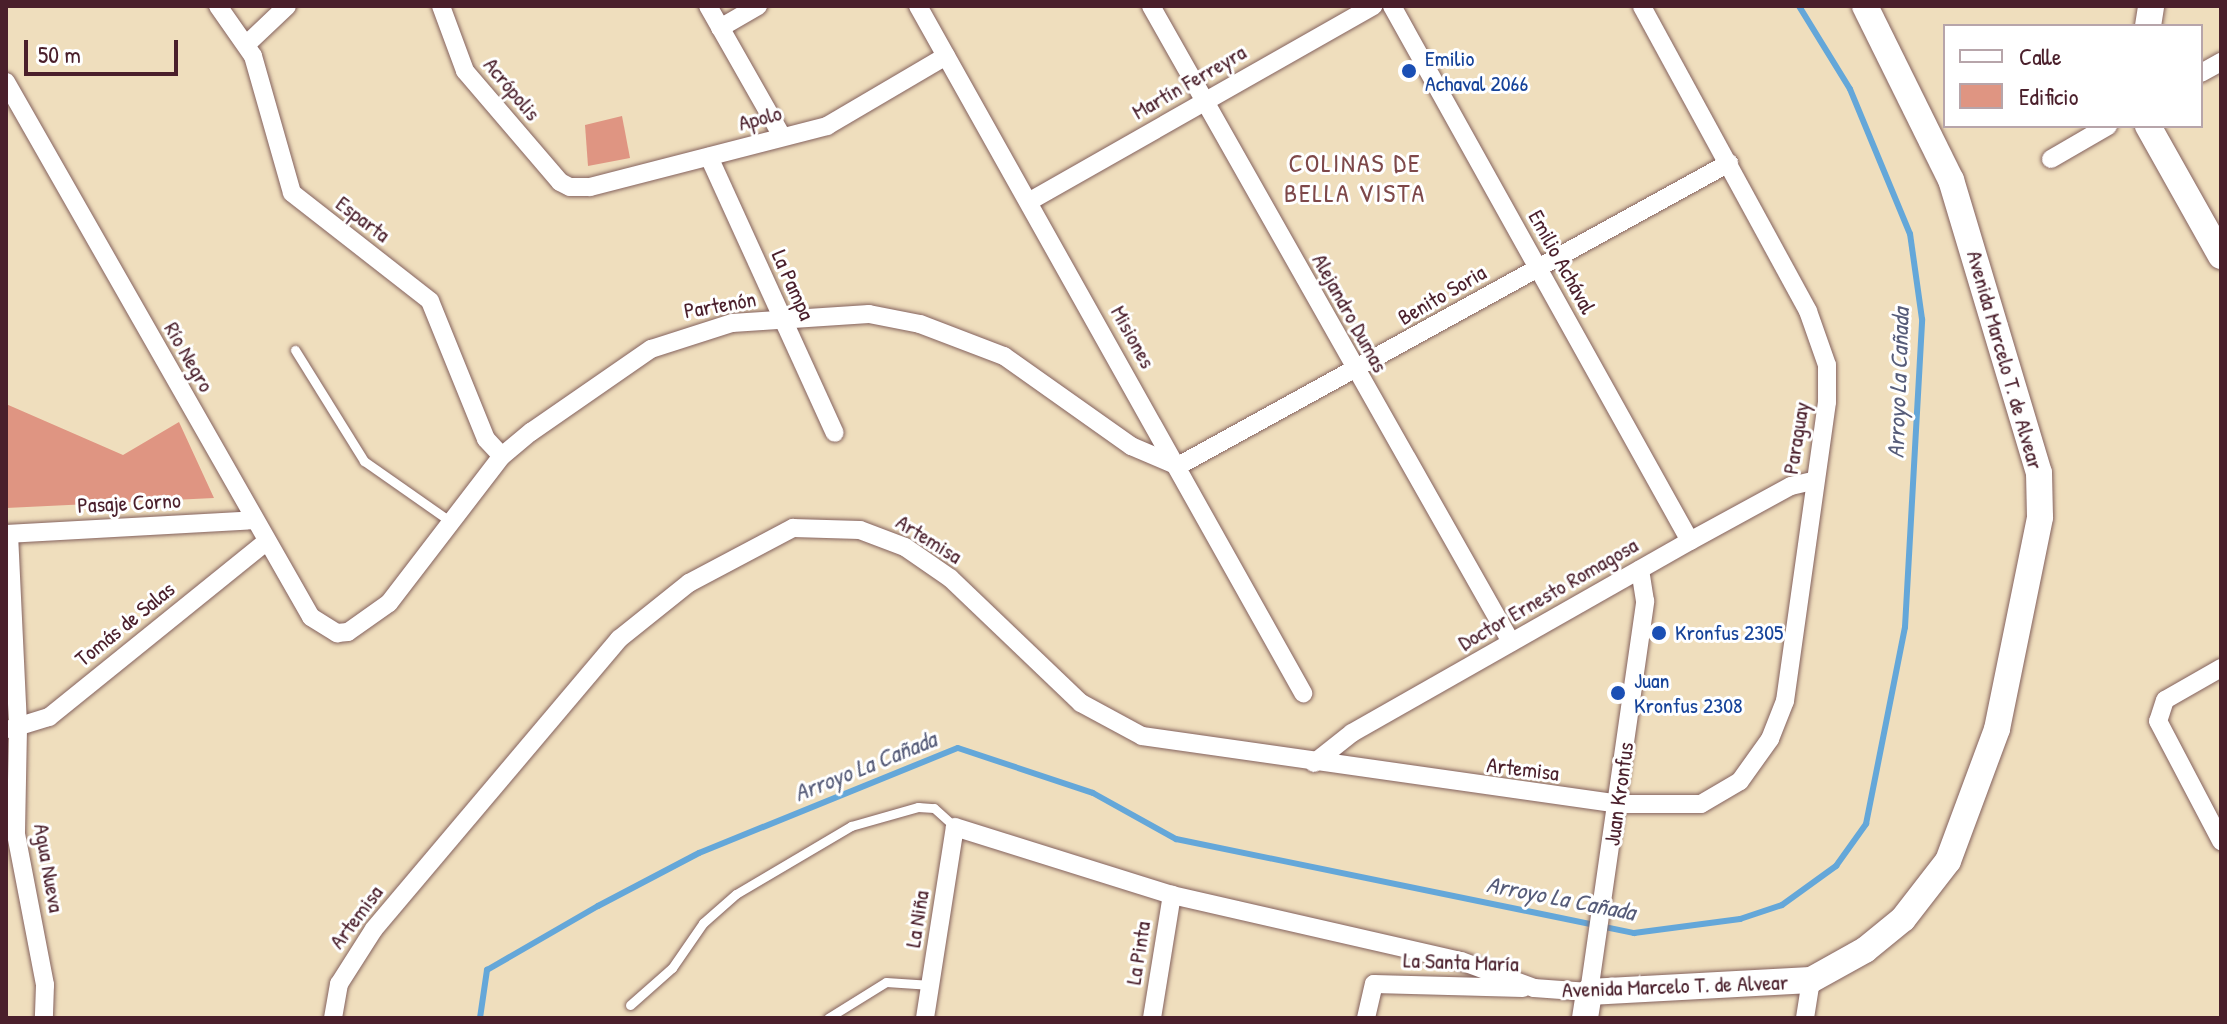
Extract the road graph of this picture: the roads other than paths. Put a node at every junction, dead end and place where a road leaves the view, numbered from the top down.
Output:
1 (218, 6) edge
2 (287, 6) edge
3 (441, 6) edge
4 (708, 6) edge
5 (758, 6) edge
6 (918, 6) edge
7 (1151, 6) edge
8 (1373, 6) edge
9 (1392, 6) edge
10 (1642, 6) edge
11 (1865, 6) edge
12 (720, 28) junction
13 (247, 44) junction
14 (946, 56) junction
15 (2221, 62) edge
16 (2203, 72) edge
17 (6, 82) edge
18 (1204, 100) junction
19 (2105, 128) edge
20 (2149, 128) edge
21 (782, 136) junction
22 (709, 157) junction
23 (2051, 159) dead end
24 (1729, 163) junction
25 (570, 187) joint
26 (1030, 201) junction
27 (2221, 256) edge
28 (1538, 268) junction
29 (782, 320) junction
30 (295, 350) dead end
31 (1355, 372) junction
32 (835, 433) dead end
33 (502, 456) junction
34 (1178, 466) junction
35 (1813, 481) junction
36 (255, 520) junction
37 (451, 522) junction
38 (7, 534) edge
39 (267, 541) junction
40 (1690, 541) junction
41 (1640, 569) junction
42 (348, 632) joint
43 (1511, 642) junction
44 (2221, 668) edge
45 (1303, 693) dead end
46 (12, 728) edge
47 (1314, 763) junction
48 (1618, 804) junction
49 (955, 827) junction
50 (2221, 841) edge
51 (1172, 895) junction
52 (1811, 980) junction
53 (931, 985) junction
54 (1534, 988) junction
55 (630, 1005) dead end
56 (1587, 1005) edge
57 (44, 1018) edge
58 (333, 1018) edge
59 (828, 1018) edge
60 (925, 1018) edge
61 (1152, 1018) edge
62 (1366, 1018) edge
63 (1805, 1018) edge

1 - 13 street, Esparta
2 - 13 street
3 - 25 street, Acrópolis
4 - 12 street
5 - 12 street
6 - 14 street, Misiones
7 - 18 street, Alejandro Dumas
8 - 18 street, Martín Ferreyra
9 - 28 street, Emilio Achával
10 - 24 street, Paraguay
11 - 52 main road, Avenida Marcelo T. de Alvear
12 - 21 street
13 - 33 street, Esparta
14 - 21 street, Apolo
14 - 26 street, Misiones
15 - 16 street
17 - 36 street, Río Negro
18 - 26 street, Martín Ferreyra
18 - 31 street, Alejandro Dumas
19 - 23 street
20 - 27 main road
21 - 22 street, Apolo
22 - 25 street, Apolo
22 - 29 street, La Pampa
24 - 28 street, Benito Soria
24 - 35 street, Paraguay
26 - 34 street, Misiones
28 - 31 street, Benito Soria
28 - 40 street, Emilio Achával
29 - 32 street, La Pampa
29 - 33 street, Partenón
29 - 34 street, Partenón
30 - 37 lane
31 - 34 street, Benito Soria
31 - 43 street, Alejandro Dumas
33 - 37 street, Partenón
34 - 45 street, Misiones
35 - 40 street, Doctor Ernesto Romagosa
35 - 48 street, Paraguay
36 - 38 street, Pasaje Corno
36 - 39 street, Río Negro
37 - 42 street, Partenón
38 - 46 street, Agua Nueva
39 - 42 street, Río Negro
39 - 46 street, Tomás de Salas
40 - 41 street, Doctor Ernesto Romagosa
41 - 43 street, Doctor Ernesto Romagosa
41 - 48 street, Juan Kronfus
43 - 47 street, Doctor Ernesto Romagosa
44 - 50 street
46 - 57 street, Agua Nueva
47 - 48 street, Artemisa
47 - 58 street, Artemisa
48 - 56 street, Juan Kronfus
49 - 51 street, Avenida Marcelo T. de Alvear
49 - 53 street, La Niña
49 - 55 lane
51 - 54 street, Avenida Marcelo T. de Alvear
51 - 61 street, La Pinta
52 - 56 main road, Avenida Marcelo T. de Alvear
52 - 63 street
53 - 59 lane
53 - 60 street, La Niña
54 - 56 street, Avenida Marcelo T. de Alvear
54 - 62 street, La Santa María

